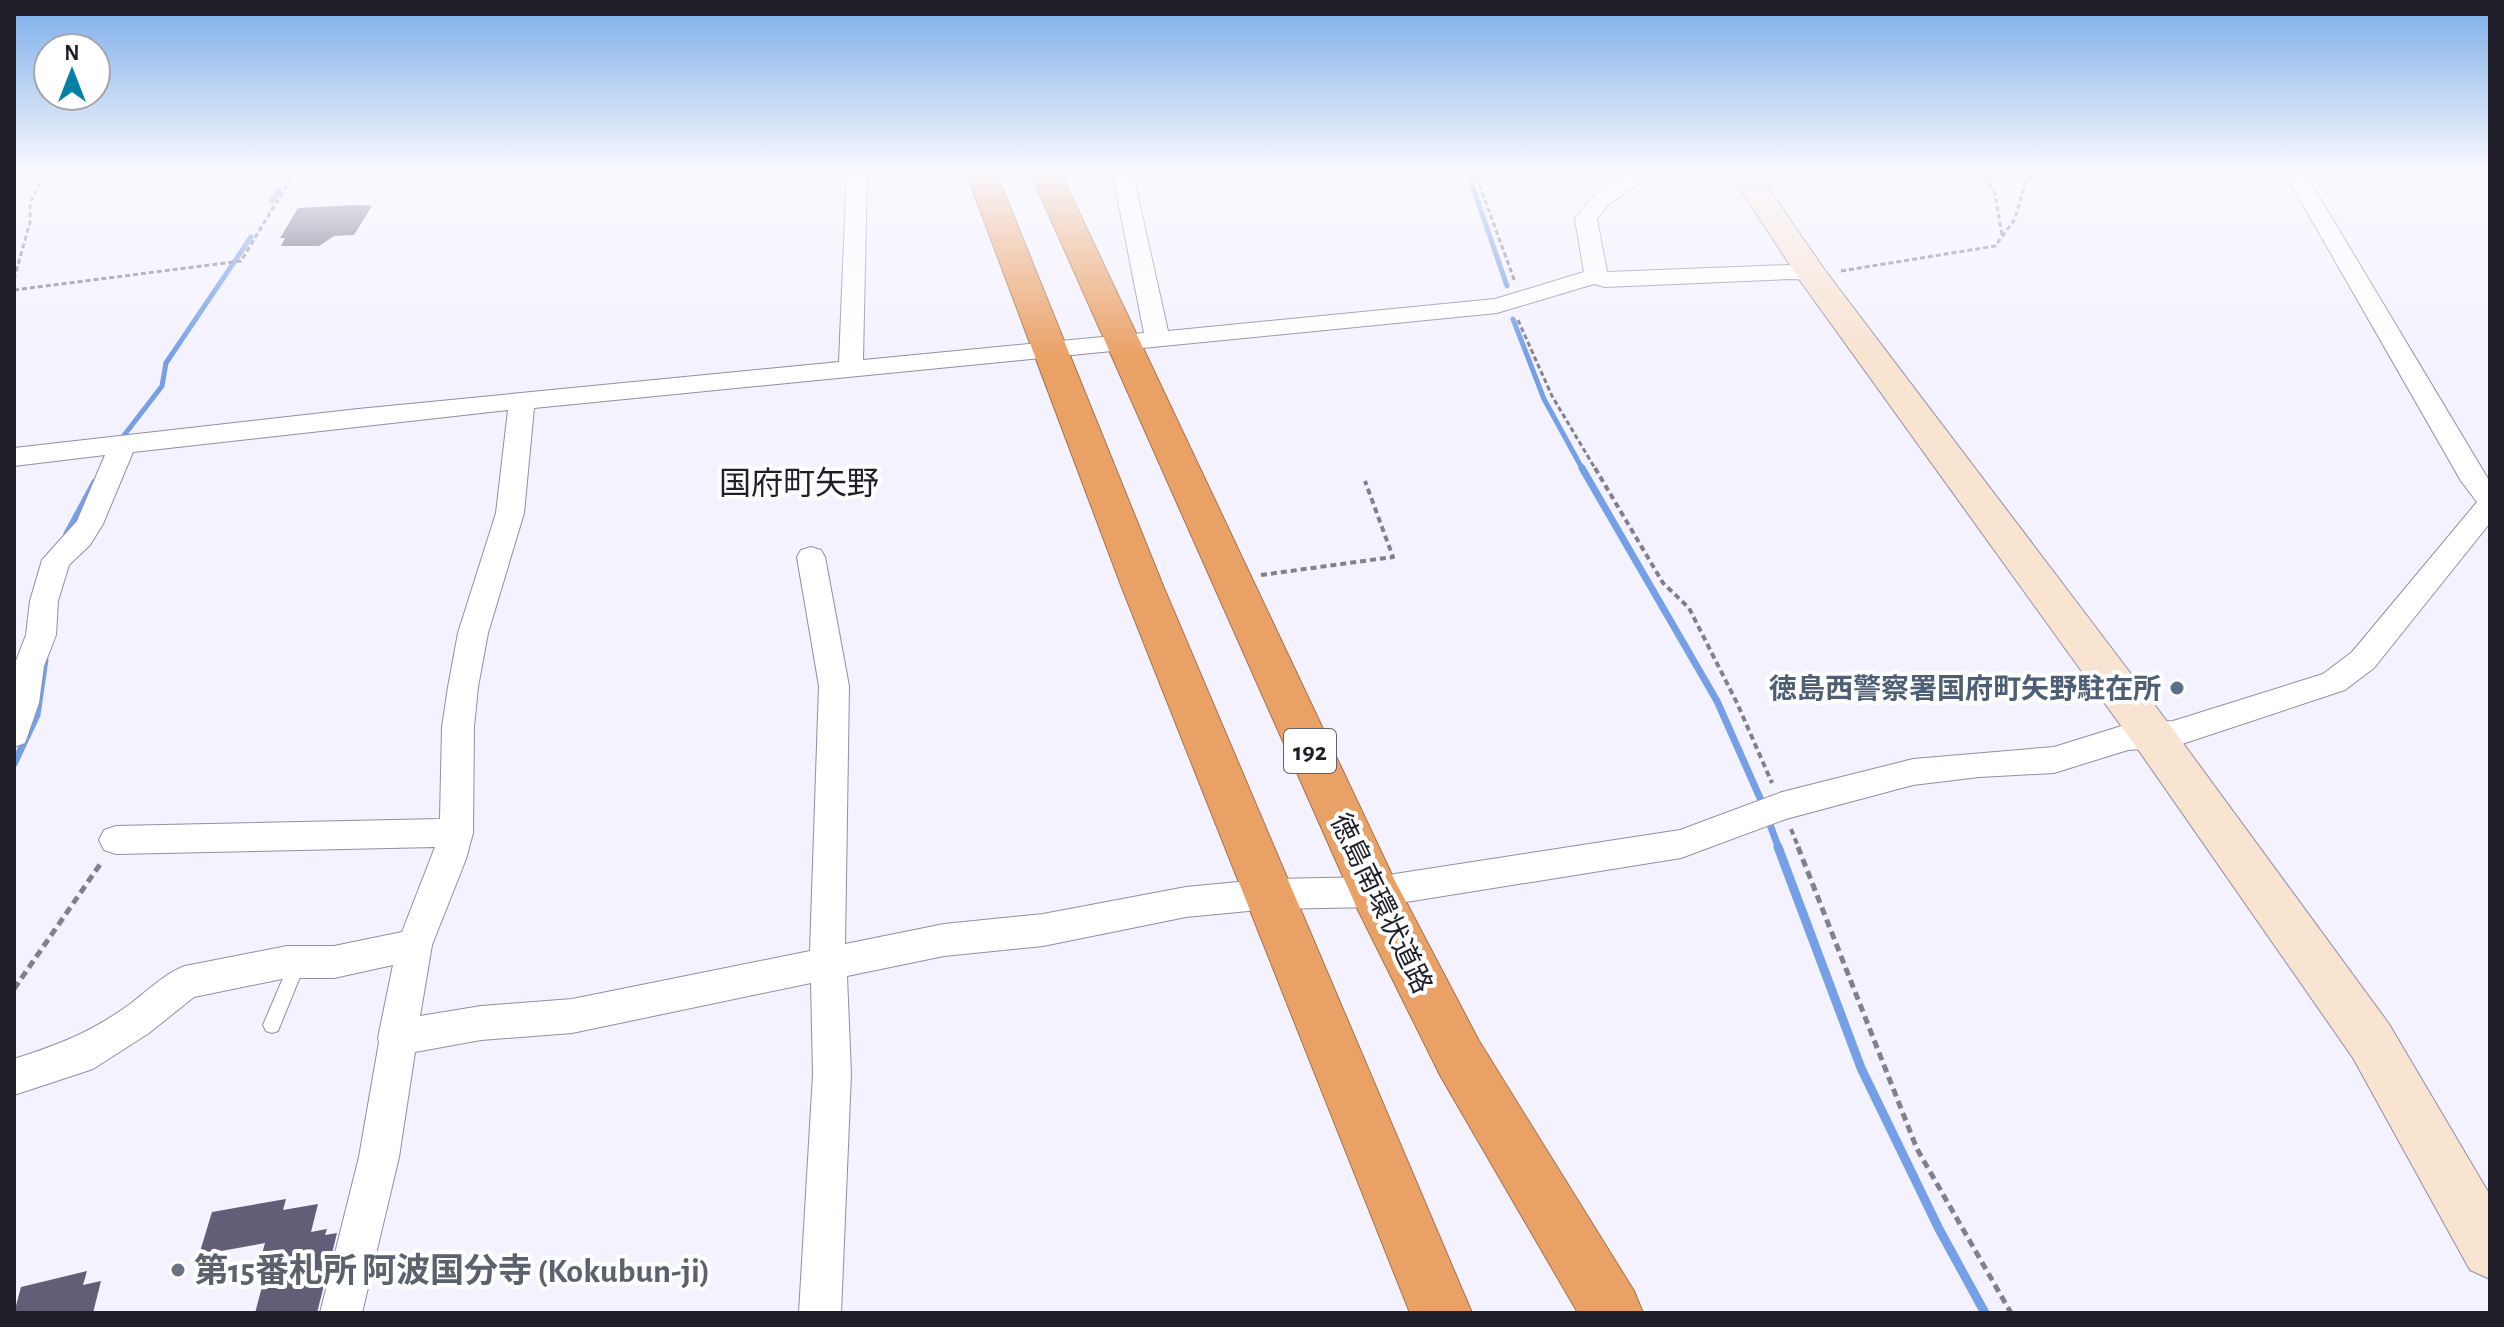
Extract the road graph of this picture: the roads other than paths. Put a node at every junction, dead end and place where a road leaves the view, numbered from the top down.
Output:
1 (855, 232) edge
2 (1004, 232) edge
3 (1079, 232) edge
4 (1128, 232) edge
5 (1588, 232) edge
6 (1783, 232) edge
7 (2329, 232) edge
8 (1812, 275) junction
9 (1596, 276) junction
10 (1139, 339) junction
11 (1049, 348) junction
12 (851, 370) junction
13 (522, 402) junction
14 (123, 444) junction
15 (14, 457) edge
16 (2490, 502) edge
17 (811, 557) dead end
18 (14, 734) edge
19 (2153, 736) junction
20 (456, 833) junction
21 (116, 840) road end
22 (1375, 892) junction
23 (1269, 894) junction
24 (414, 945) junction
25 (299, 962) junction
26 (828, 964) junction
27 (272, 1025) dead end
28 (396, 1038) junction
29 (14, 1077) edge
30 (2490, 1250) edge
31 (341, 1313) edge
32 (820, 1313) edge
33 (1441, 1313) edge
34 (1612, 1313) edge

1 - 12 street
2 - 11 highway
3 - 10 highway, 徳島南環状道路 / 192
4 - 10 street
5 - 9 street
6 - 8 street
7 - 16 street
8 - 9 street
8 - 19 street
9 - 10 street
10 - 11 street
10 - 22 highway, 徳島南環状道路 / 192
11 - 12 street
11 - 23 highway
12 - 13 street
13 - 14 street
13 - 20 street
14 - 15 street
14 - 18 street
16 - 19 street
17 - 26 street
19 - 22 street
19 - 30 street
20 - 21 street
20 - 24 street
22 - 23 street
22 - 34 highway, 徳島南環状道路 / 192
23 - 26 street
23 - 33 highway
24 - 25 street
24 - 28 street
25 - 27 lane
25 - 29 street
26 - 28 street
26 - 32 street
28 - 31 street

